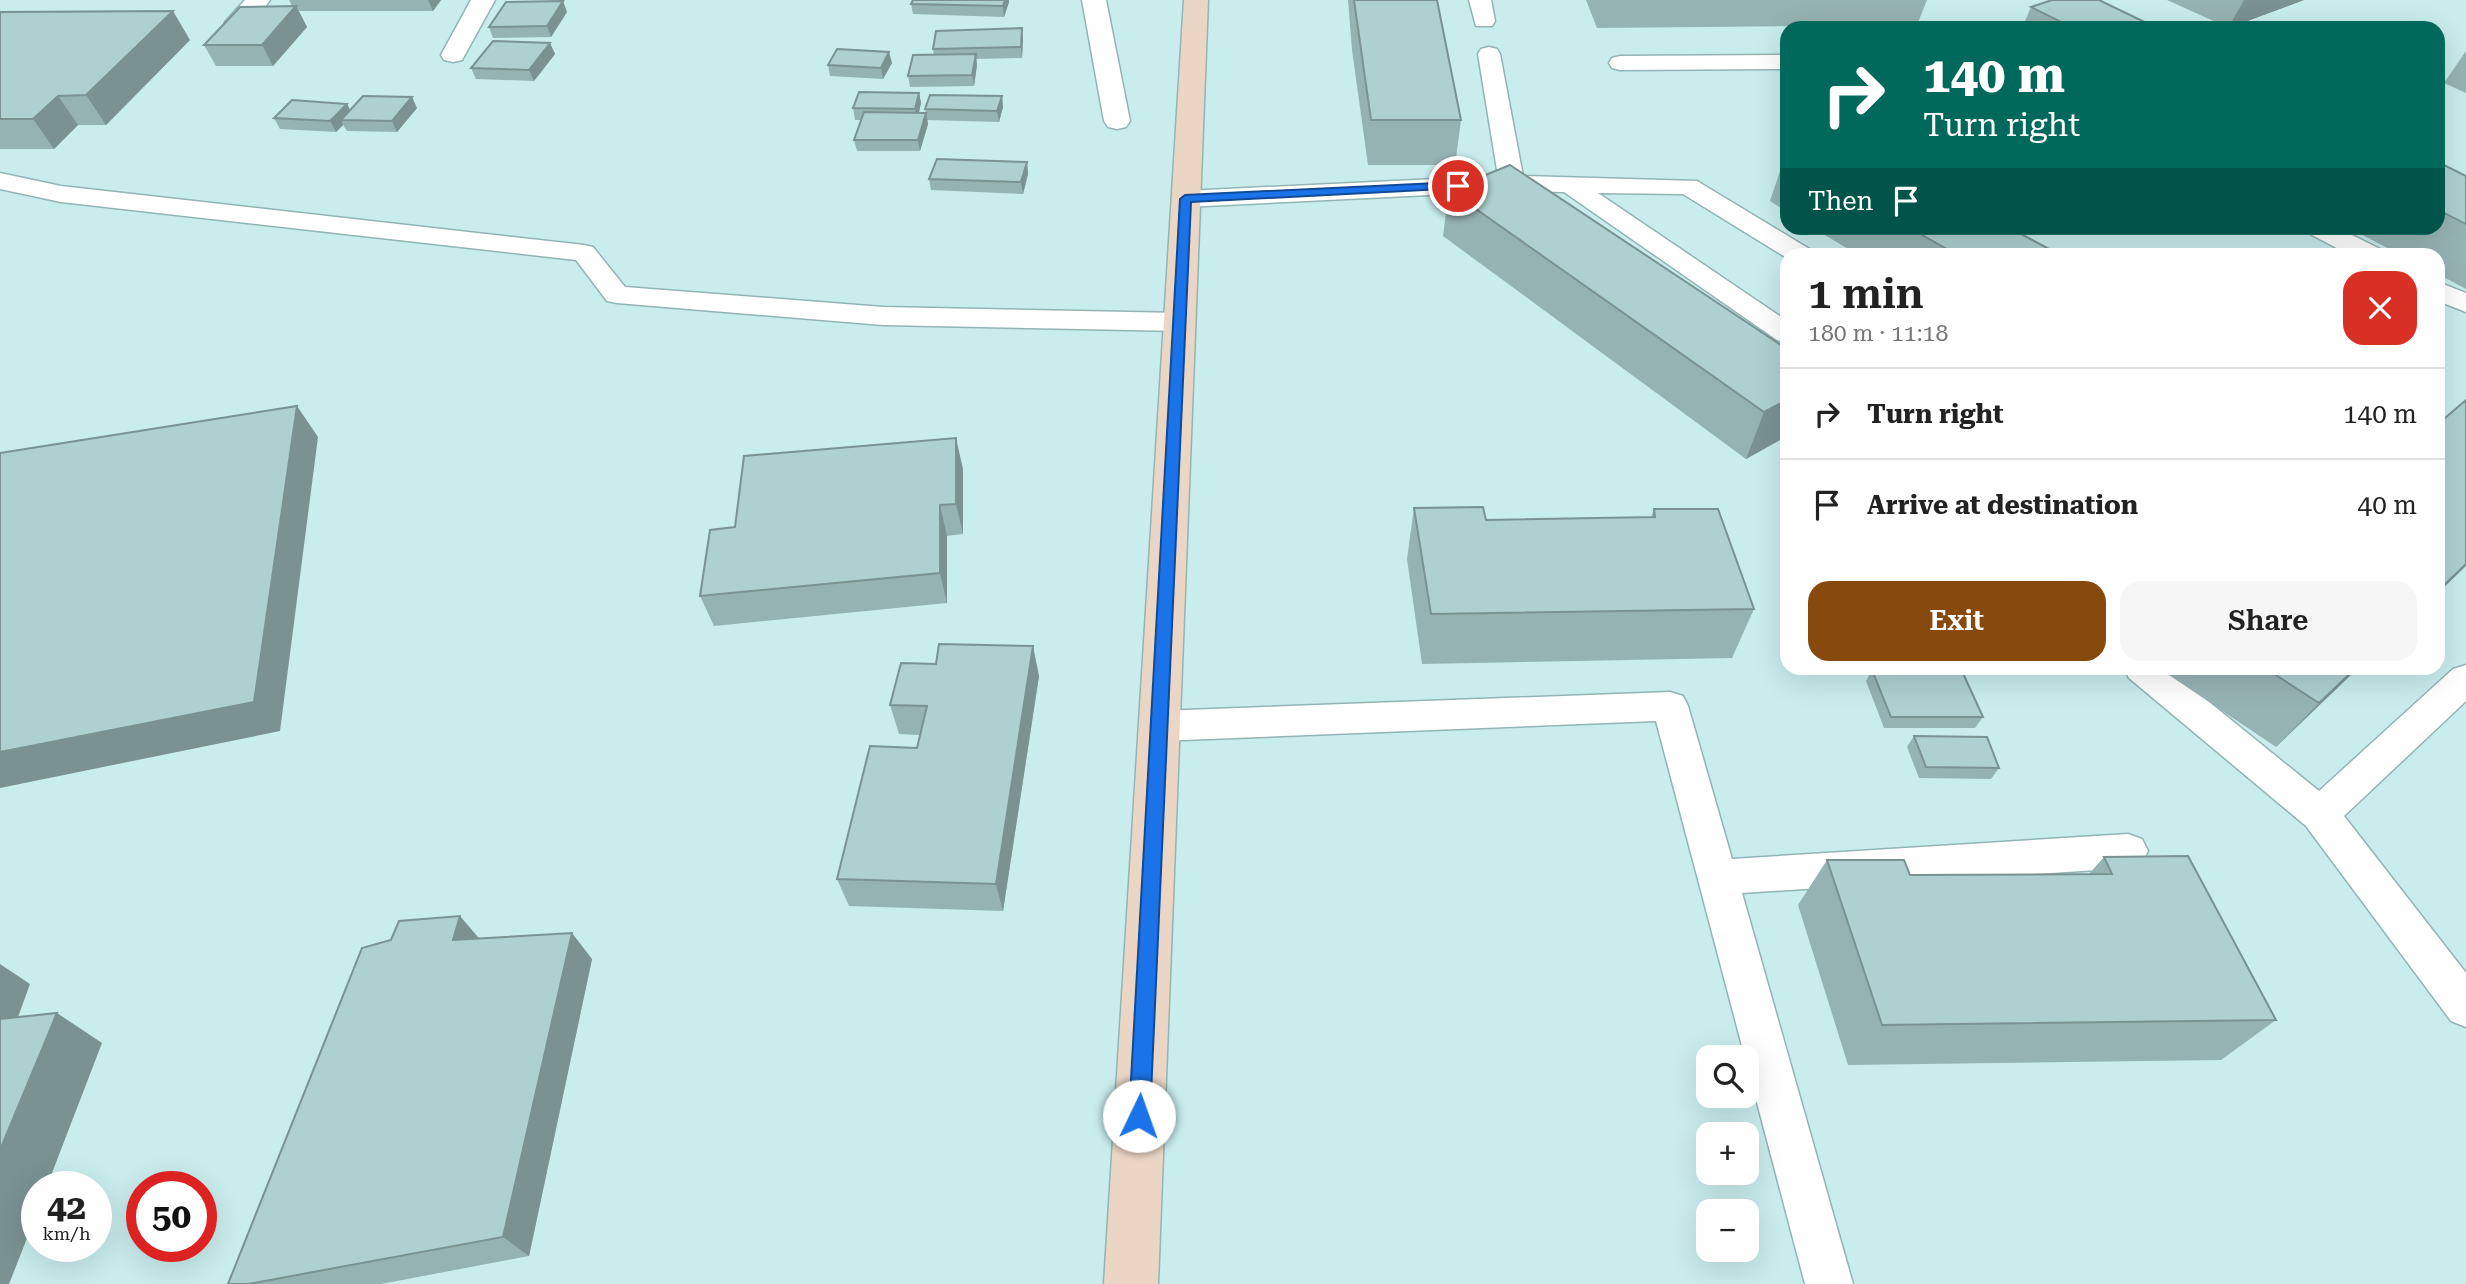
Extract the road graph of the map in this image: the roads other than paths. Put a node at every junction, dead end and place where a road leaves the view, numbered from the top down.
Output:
1 (258, 0) edge
2 (483, 0) edge
3 (1094, 0) edge
4 (1196, 0) edge
5 (237, 22) edge
6 (1489, 54) dead end
7 (453, 55) dead end
8 (1780, 62) edge
9 (1620, 63) dead end
10 (1117, 121) dead end
11 (0, 181) edge
12 (1512, 183) junction
13 (1570, 185) junction
14 (1185, 199) junction
15 (2332, 235) edge
16 (1789, 248) edge
17 (2358, 248) edge
18 (2445, 294) edge
19 (2466, 304) edge
20 (1180, 322) junction
21 (1780, 329) edge
22 (2151, 675) edge
23 (2466, 679) edge
24 (1159, 726) junction
25 (2320, 814) junction
26 (2128, 851) dead end
27 (1717, 877) junction
28 (2466, 1007) edge
29 (1131, 1284) edge
30 (1829, 1284) edge

1 - 5 street
2 - 7 street
3 - 10 street
4 - 14 main road
6 - 12 lane
8 - 9 lane
11 - 20 lane
12 - 13 lane
12 - 14 lane
13 - 16 lane
13 - 21 lane
14 - 20 main road
15 - 17 lane
18 - 19 lane
20 - 24 main road
22 - 25 lane
23 - 25 lane
24 - 27 lane
24 - 29 main road
25 - 28 lane
26 - 27 lane
27 - 30 lane

